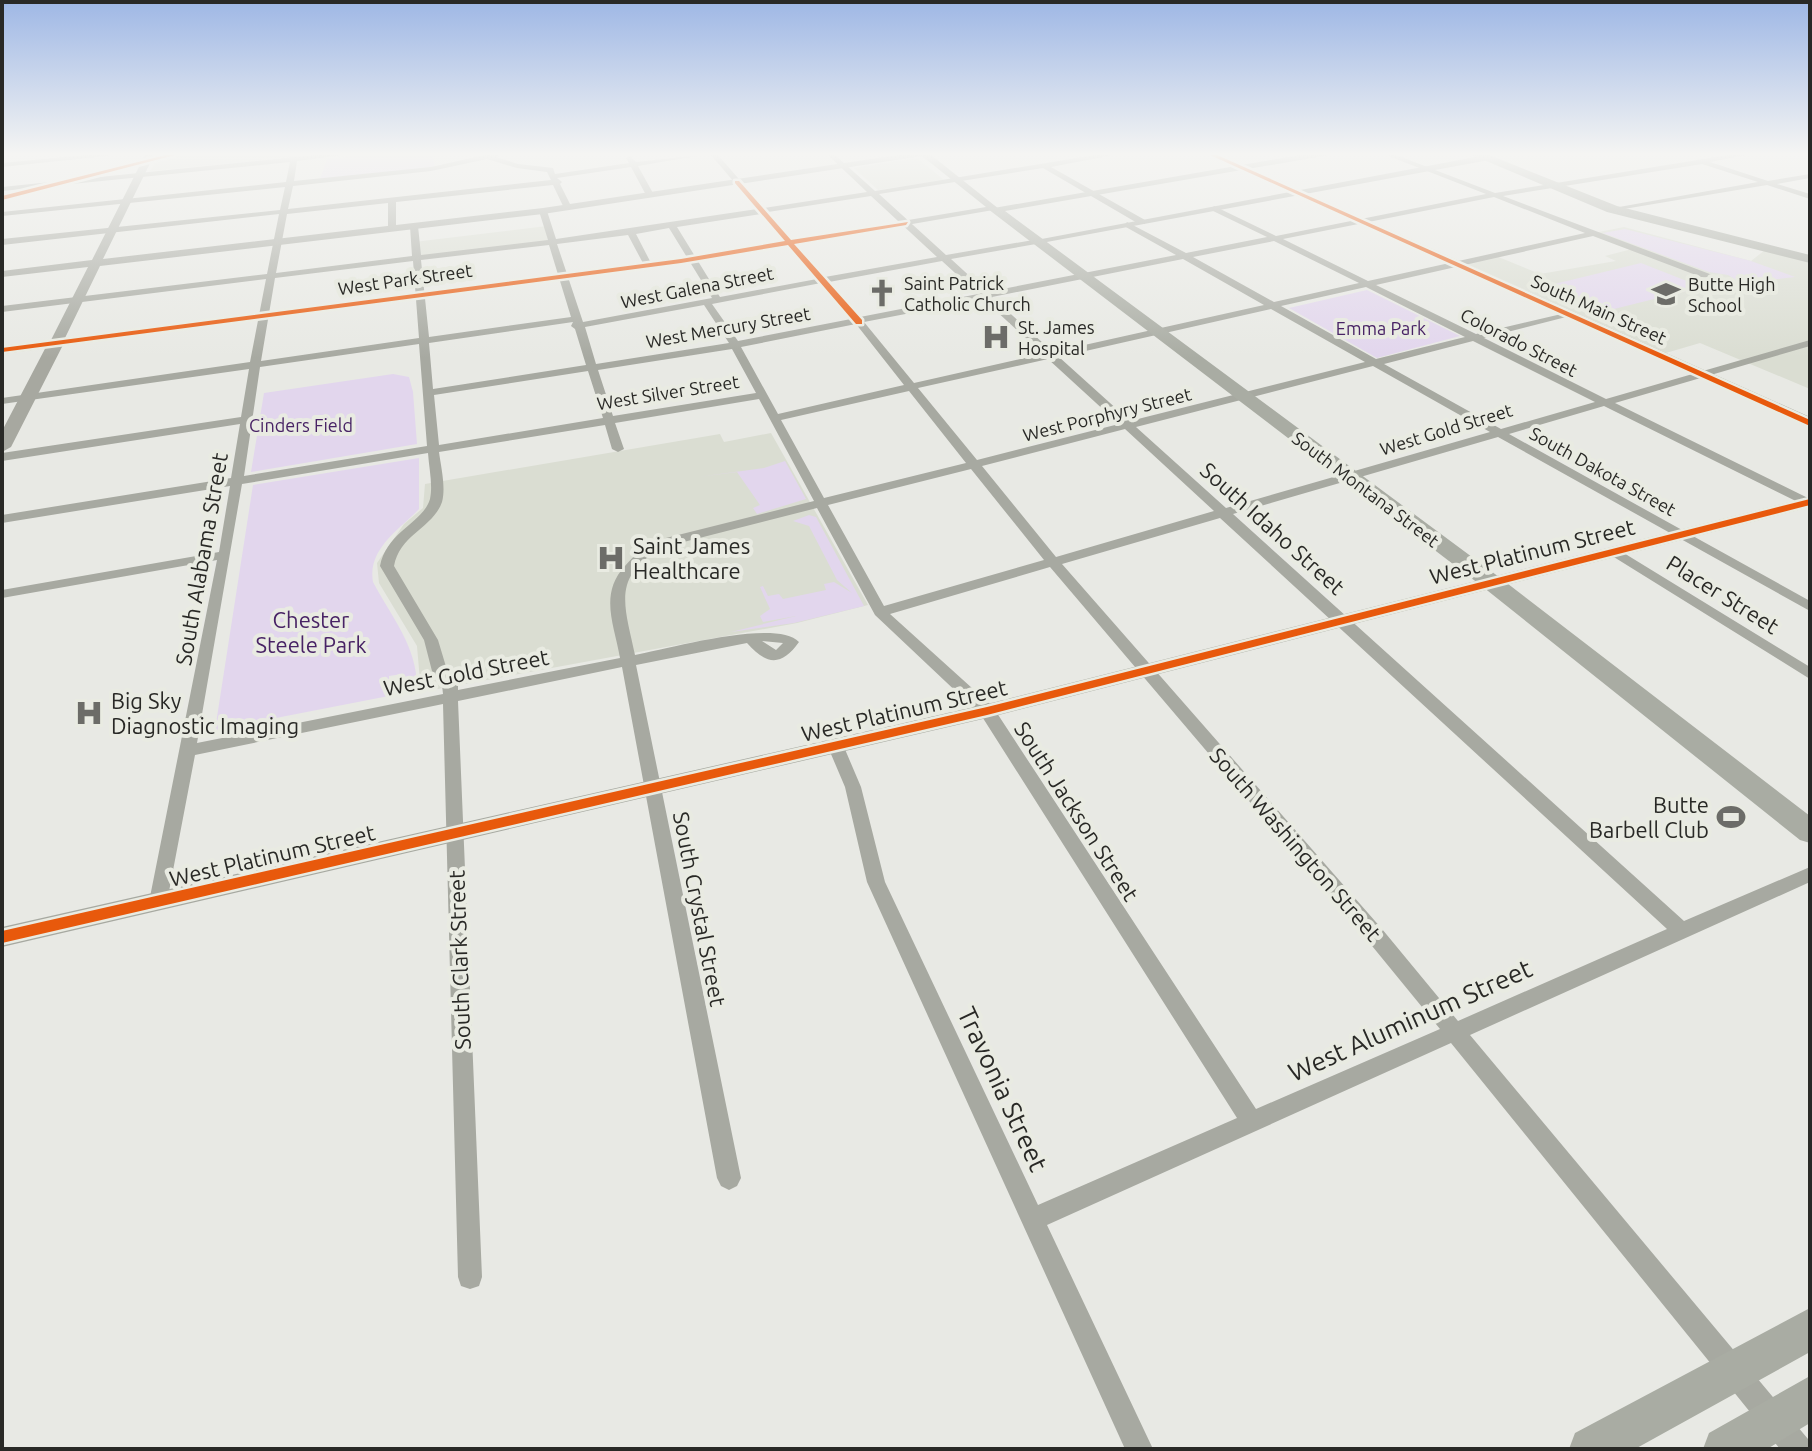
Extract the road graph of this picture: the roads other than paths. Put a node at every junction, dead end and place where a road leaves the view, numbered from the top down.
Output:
1 (117, 223) edge
2 (182, 223) edge
3 (283, 223) edge
4 (392, 223) edge
5 (442, 223) edge
6 (546, 223) edge
7 (693, 223) edge
8 (772, 223) edge
9 (906, 223) joint
10 (1012, 223) edge
11 (1137, 223) edge
12 (1244, 223) edge
13 (1362, 223) joint
14 (1567, 223) edge
15 (1666, 223) edge
16 (1127, 224) junction
17 (414, 226) junction
18 (672, 226) junction
19 (392, 229) junction
20 (113, 230) junction
21 (631, 232) junction
22 (1594, 233) junction
23 (1277, 239) junction
24 (1036, 241) junction
25 (2, 242) edge
26 (280, 242) junction
27 (552, 242) junction
28 (788, 243) junction
29 (1186, 257) junction
30 (944, 258) junction
31 (415, 259) junction
32 (692, 259) junction
33 (1810, 259) edge
34 (96, 263) junction
35 (648, 265) junction
36 (1458, 265) junction
37 (2, 274) edge
38 (274, 276) junction
39 (565, 276) junction
40 (1084, 277) junction
41 (822, 280) junction
42 (1720, 281) dead end
43 (1367, 285) junction
44 (421, 295) junction
45 (985, 296) junction
46 (79, 300) junction
47 (712, 300) junction
48 (1272, 305) junction
49 (2, 309) edge
50 (1567, 314) junction
51 (263, 316) junction
52 (576, 322) junction
53 (859, 322) junction
54 (1155, 331) junction
55 (1476, 337) junction
56 (424, 341) junction
57 (56, 343) junction
58 (1810, 343) edge
59 (735, 345) junction
60 (2, 350) edge
61 (1051, 356) junction
62 (1374, 363) junction
63 (258, 365) junction
64 (592, 368) junction
65 (1700, 373) junction
66 (908, 386) junction
67 (428, 393) junction
68 (760, 396) junction
69 (28, 397) junction
70 (1244, 397) junction
71 (2, 401) edge
72 (1604, 402) junction
73 (773, 418) junction
74 (248, 419) junction
75 (607, 420) junction
76 (1810, 423) edge
77 (1129, 426) junction
78 (1499, 434) junction
79 (2, 447) edge
80 (432, 449) junction
81 (618, 449) dead end
82 (2, 457) edge
83 (974, 466) junction
84 (1351, 478) junction
85 (238, 481) junction
86 (1809, 503) edge
87 (822, 505) junction
88 (1221, 512) junction
89 (2, 519) edge
90 (1678, 534) junction
91 (1614, 551) junction
92 (225, 555) junction
93 (1053, 562) junction
94 (1491, 582) junction
95 (2, 594) edge
96 (1810, 607) edge
97 (880, 612) junction
98 (1344, 621) junction
99 (752, 639) dead end
100 (630, 661) junction
101 (1149, 672) junction
102 (1810, 674) edge
103 (451, 697) junction
104 (987, 711) junction
105 (836, 747) junction
106 (189, 750) junction
107 (652, 790) junction
108 (1810, 832) edge
109 (455, 834) junction
110 (1810, 874) edge
111 (158, 902) junction
112 (1681, 930) junction
113 (2, 937) edge
114 (1452, 1033) junction
115 (1252, 1122) junction
116 (729, 1178) dead end
117 (1034, 1219) junction
118 (470, 1277) dead end
119 (1810, 1329) edge
120 (1731, 1371) junction
121 (1794, 1422) edge
122 (1139, 1449) edge
123 (1591, 1449) edge
124 (1725, 1449) edge

1 - 20 street
2 - 20 street
3 - 26 street, South Alabama Street
4 - 19 street
5 - 17 street
6 - 27 street
7 - 18 street
8 - 28 street, South Washington Street
9 - 28 street, West Park Street
9 - 30 street, South Idaho Street
10 - 24 main road, South Montana Street
11 - 16 street, West Galena Street
12 - 23 street, Colorado Street
13 - 23 street, West Mercury Street
13 - 36 main road, South Main Street
14 - 22 street
15 - 33 main road
16 - 24 street, West Galena Street
16 - 29 street, South Dakota Street
17 - 19 street
17 - 31 street, South Clark Street
18 - 21 street
18 - 32 street
19 - 26 street
20 - 25 street
20 - 34 street
21 - 27 street
21 - 35 street
22 - 36 street
22 - 42 street
23 - 29 street, West Mercury Street
23 - 43 street, Colorado Street
24 - 30 street, West Galena Street
24 - 40 main road, South Montana Street
26 - 34 street
26 - 38 street, South Alabama Street
27 - 31 street
27 - 39 street
28 - 32 street, West Park Street
28 - 41 street, South Washington Street
29 - 40 street, West Mercury Street
29 - 48 street, South Dakota Street
30 - 41 street, West Galena Street
30 - 45 street, South Idaho Street
31 - 38 street
31 - 44 street, South Clark Street
32 - 35 street, West Park Street
32 - 47 street
34 - 37 street
34 - 46 street
35 - 39 street, West Park Street
36 - 43 street
36 - 50 main road, South Main Street
38 - 46 street
38 - 51 street, South Alabama Street
39 - 44 street, West Park Street
39 - 52 street
40 - 45 street, West Mercury Street
40 - 54 main road, South Montana Street
41 - 47 street, West Galena Street
41 - 53 street, South Washington Street
43 - 48 street
43 - 55 street, Colorado Street
44 - 51 street, West Park Street
44 - 56 street, South Clark Street
45 - 53 street, West Mercury Street
45 - 61 street, South Idaho Street
46 - 49 street
46 - 57 street
47 - 52 street, West Galena Street
47 - 59 street
48 - 54 street
48 - 62 street, South Dakota Street
50 - 55 street, West Porphyry Street
50 - 65 main road, South Main Street
51 - 57 street, West Park Street
51 - 63 street, South Alabama Street
52 - 56 street, West Galena Street
52 - 64 street
53 - 59 street, West Mercury Street
53 - 66 street, South Washington Street
54 - 61 street
54 - 70 main road, South Montana Street
55 - 62 street, West Porphyry Street
55 - 72 street, Colorado Street
56 - 63 street, West Galena Street
56 - 67 street, South Clark Street
57 - 60 street, West Park Street
57 - 69 main road
58 - 65 street, West Gold Street
59 - 64 street, West Mercury Street
59 - 68 street
61 - 66 street
61 - 77 street, South Idaho Street
62 - 70 street, West Porphyry Street
62 - 78 street, South Dakota Street
63 - 69 street, West Galena Street
63 - 74 street, South Alabama Street
64 - 67 street, West Mercury Street
64 - 75 street
65 - 72 street, West Gold Street
65 - 76 main road, South Main Street
66 - 73 street
66 - 83 street, South Washington Street
67 - 80 street, South Clark Street
68 - 73 street, West Silver Street
68 - 75 street, West Silver Street
69 - 71 street, West Galena Street
69 - 79 main road
70 - 77 street, West Porphyry Street
70 - 84 main road, South Montana Street
72 - 78 street, West Gold Street
72 - 86 street, Colorado Street
73 - 87 street, South Jackson Street
74 - 82 street
74 - 85 street, South Alabama Street
75 - 80 street, West Silver Street
75 - 81 street
77 - 83 street, West Porphyry Street
77 - 88 street, South Idaho Street
78 - 84 street, West Gold Street
78 - 90 street, South Dakota Street
80 - 85 street, West Silver Street
80 - 103 street, South Clark Street
83 - 87 street, West Porphyry Street
83 - 93 street, South Washington Street
84 - 88 street, West Gold Street
84 - 94 main road, South Montana Street
85 - 89 street, West Silver Street
85 - 92 street, South Alabama Street
86 - 90 street, West Platinum Street
87 - 97 street, South Jackson Street
87 - 100 street, South Crystal Street
88 - 93 street, West Gold Street
88 - 98 street, South Idaho Street
90 - 91 street, West Platinum Street
90 - 96 street, South Dakota Street
91 - 94 street, West Platinum Street
91 - 102 street, Placer Street
92 - 95 street
92 - 106 street, South Alabama Street
93 - 97 street, West Gold Street
93 - 101 street, South Washington Street
94 - 98 street, West Platinum Street
94 - 108 main road, South Montana Street
97 - 104 street, South Jackson Street
98 - 101 street, West Platinum Street
98 - 112 street, South Idaho Street
99 - 100 street, West Gold Street
100 - 103 street, West Gold Street
100 - 107 street, South Crystal Street
101 - 104 street, West Platinum Street
101 - 114 street, South Washington Street
103 - 106 street, West Gold Street
103 - 109 street, South Clark Street
104 - 105 street, West Platinum Street
104 - 115 street, South Jackson Street
105 - 107 street, West Platinum Street
105 - 117 street, Travonia Street
106 - 111 street, South Alabama Street
107 - 109 street, West Platinum Street
107 - 116 street, South Crystal Street
109 - 111 street, West Platinum Street
109 - 118 street, South Clark Street
110 - 112 street, West Aluminum Street
111 - 113 street, West Platinum Street
112 - 114 street, West Aluminum Street
114 - 115 street, West Aluminum Street
114 - 120 street, South Washington Street
115 - 117 street, West Aluminum Street
117 - 122 street, Travonia Street
119 - 120 main road
120 - 121 street, South Washington Street
120 - 123 main road
121 - 124 main road

